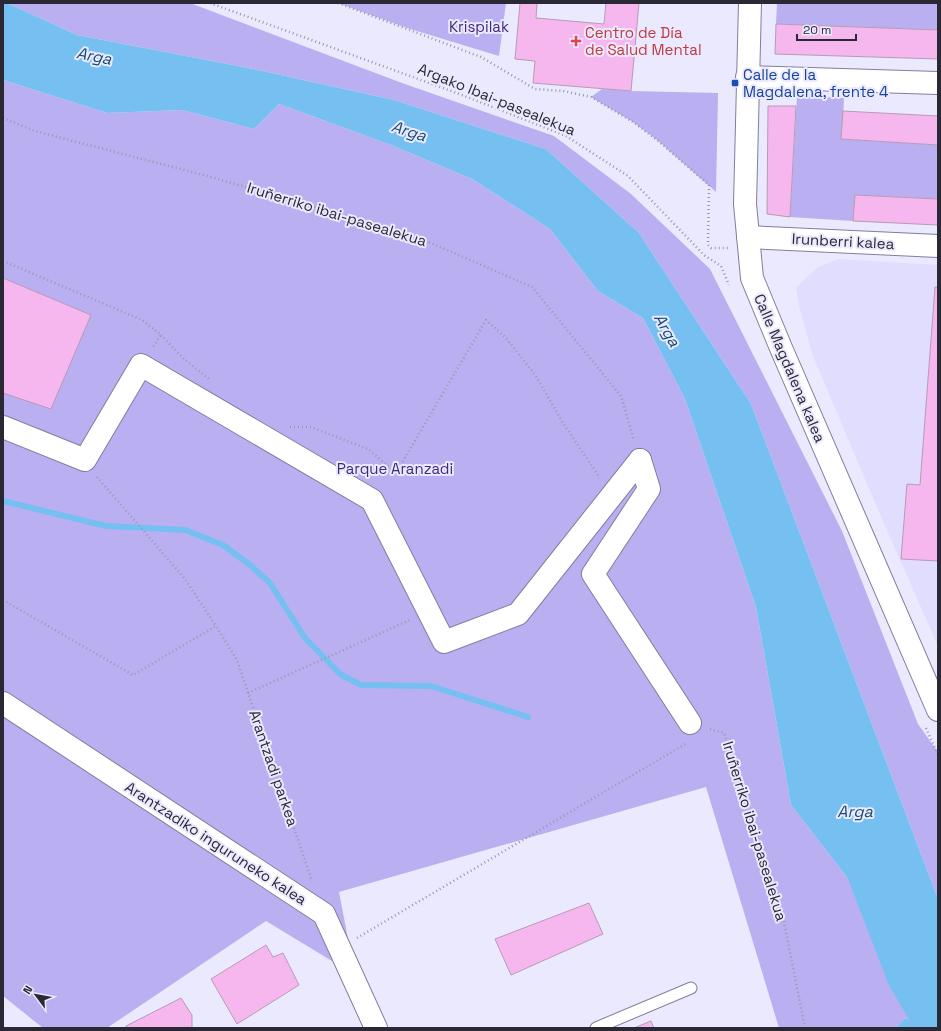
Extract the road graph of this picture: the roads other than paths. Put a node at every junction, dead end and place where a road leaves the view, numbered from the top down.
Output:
1 (750, 3) edge
2 (747, 77) junction
3 (938, 83) edge
4 (748, 237) junction
5 (938, 246) edge
6 (3, 427) edge
7 (3, 704) edge
8 (938, 710) edge
9 (690, 723) road end
10 (691, 988) dead end
11 (376, 1028) edge
12 (596, 1028) edge

1 - 2 street, Calle Magdalena kalea
2 - 3 street
2 - 4 street, Calle Magdalena kalea
4 - 5 street, Irunberri kalea
4 - 8 street, Calle Magdalena kalea
6 - 9 street
7 - 11 street, Arantzadiko inguruneko kalea
10 - 12 lane

